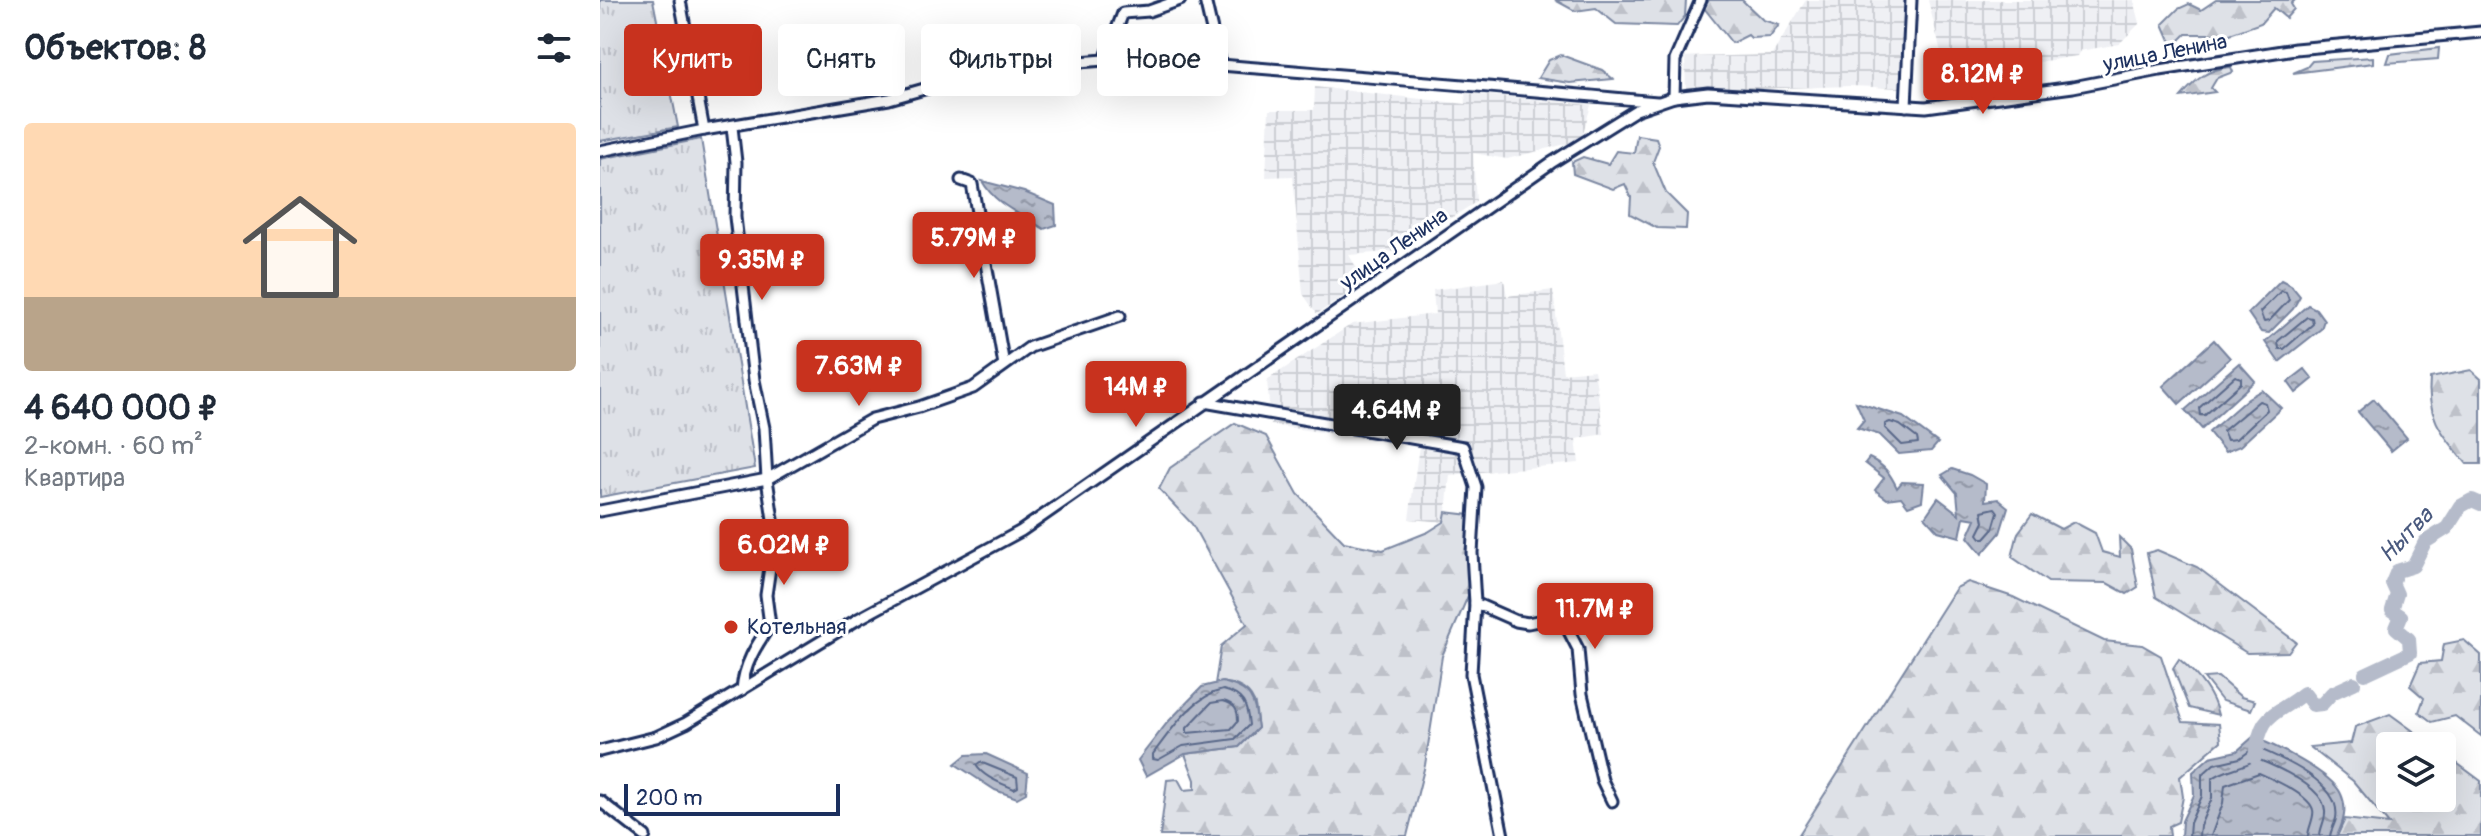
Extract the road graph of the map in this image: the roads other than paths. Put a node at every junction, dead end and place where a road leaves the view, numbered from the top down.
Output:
1 (680, 0) edge
2 (1180, 0) edge
3 (1205, 0) edge
4 (1701, 0) edge
5 (1911, 0) edge
6 (2481, 32) edge
7 (1674, 97) junction
8 (1660, 102) junction
9 (1906, 106) junction
10 (732, 127) junction
11 (704, 130) junction
12 (600, 151) edge
13 (961, 180) dead end
14 (1120, 316) dead end
15 (1004, 365) junction
16 (1204, 402) junction
17 (767, 479) junction
18 (600, 511) edge
19 (1475, 603) junction
20 (742, 690) junction
21 (600, 751) edge
22 (600, 801) edge
23 (1612, 801) dead end
24 (645, 836) edge
25 (1503, 836) edge

1 - 11 street
2 - 10 street
3 - 8 street
4 - 7 street
5 - 9 street
6 - 9 street, улица Ленина
7 - 8 street, улица Ленина
7 - 9 street, улица Ленина
8 - 16 street, улица Ленина
10 - 11 street
10 - 17 street
11 - 12 street
13 - 15 street
14 - 15 street
15 - 17 street
16 - 19 street
16 - 20 street, улица Ленина
17 - 18 street
17 - 20 street
19 - 23 street
19 - 25 street
20 - 21 street, улица Ленина
22 - 24 street

